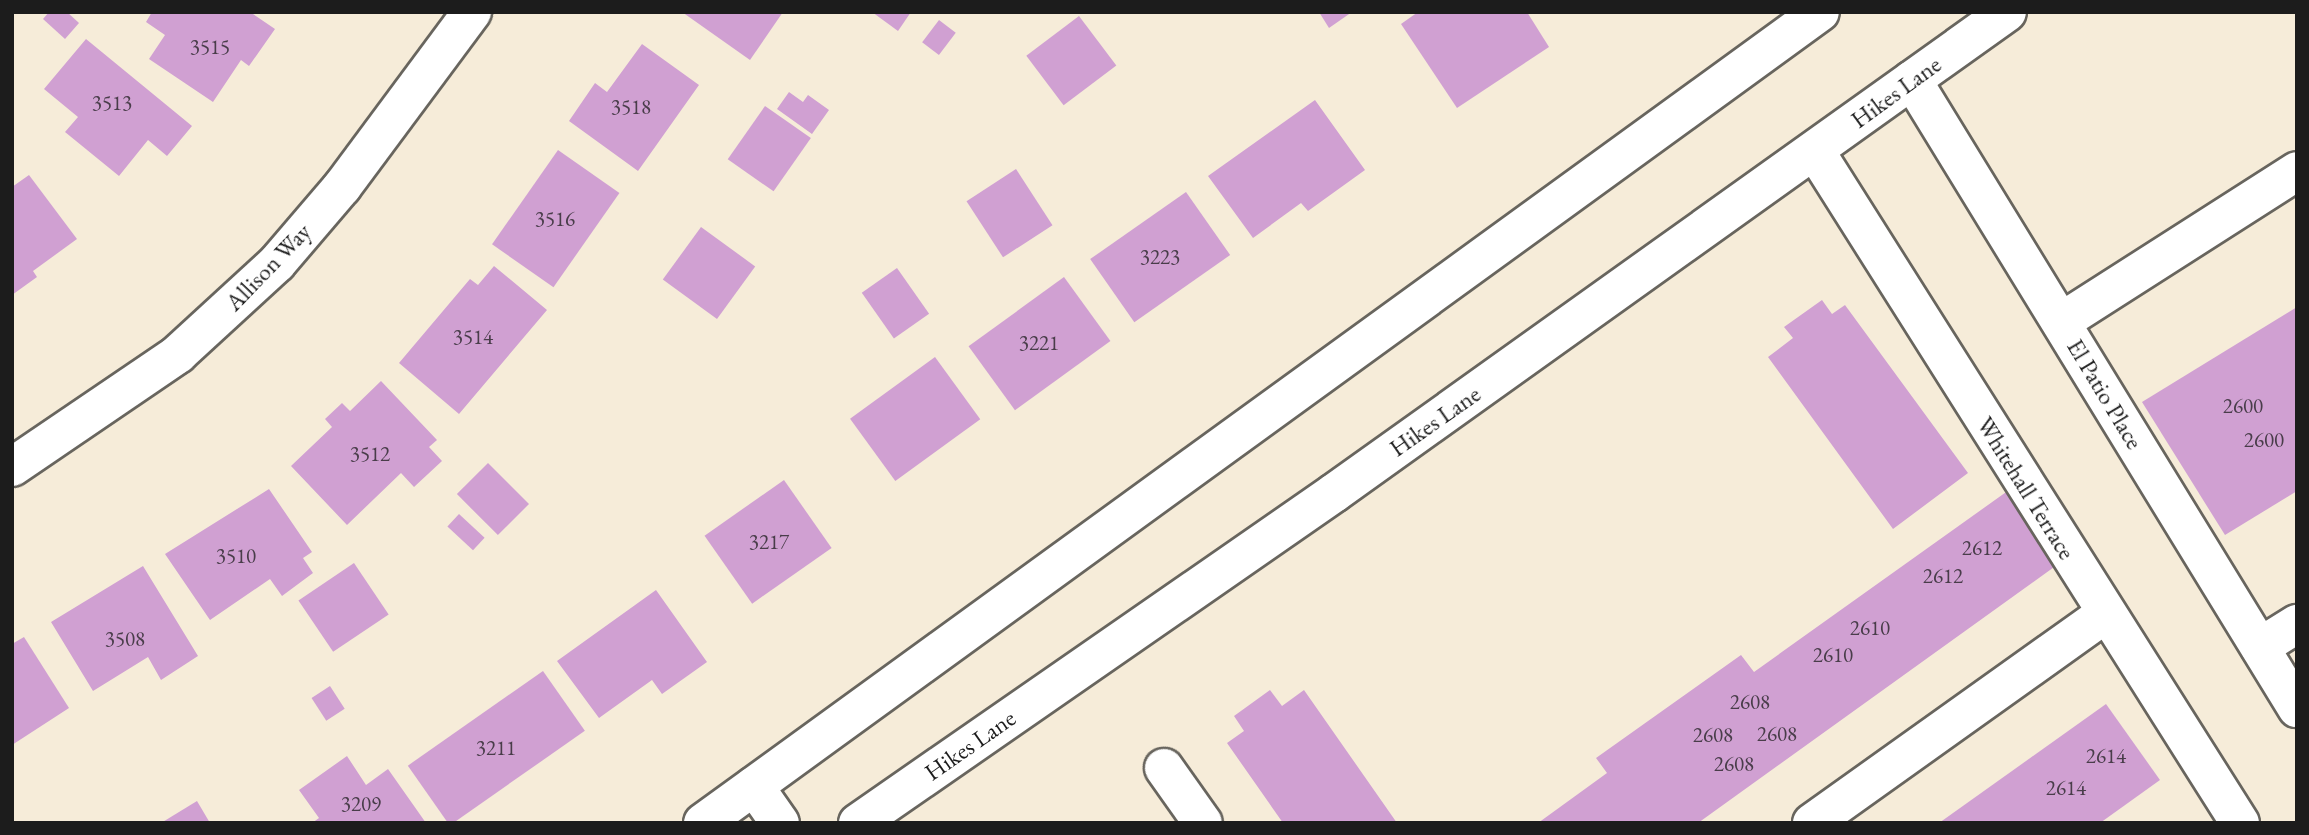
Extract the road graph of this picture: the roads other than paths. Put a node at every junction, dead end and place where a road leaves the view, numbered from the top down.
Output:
1 (472, 12) edge
2 (1820, 12) edge
3 (2007, 12) edge
4 (1912, 80) junction
5 (1815, 150) junction
6 (2297, 171) edge
7 (2061, 322) junction
8 (12, 467) edge
9 (2106, 613) junction
10 (2297, 624) edge
11 (2260, 648) junction
12 (2297, 708) edge
13 (1164, 768) dead end
14 (754, 786) junction
15 (703, 823) edge
16 (780, 823) edge
17 (858, 823) edge
18 (1203, 823) edge
19 (1812, 823) edge
20 (2240, 823) edge

1 - 8 main road, Allison Way
2 - 14 main road
3 - 4 main road, Hikes Lane
4 - 5 main road, Hikes Lane
4 - 7 main road, El Patio Place
5 - 9 main road, Whitehall Terrace
5 - 17 main road, Hikes Lane
6 - 7 main road
7 - 11 main road, El Patio Place
9 - 19 main road
9 - 20 main road, Whitehall Terrace
10 - 11 main road
11 - 12 main road, El Patio Place
13 - 18 main road
14 - 15 main road
14 - 16 main road

